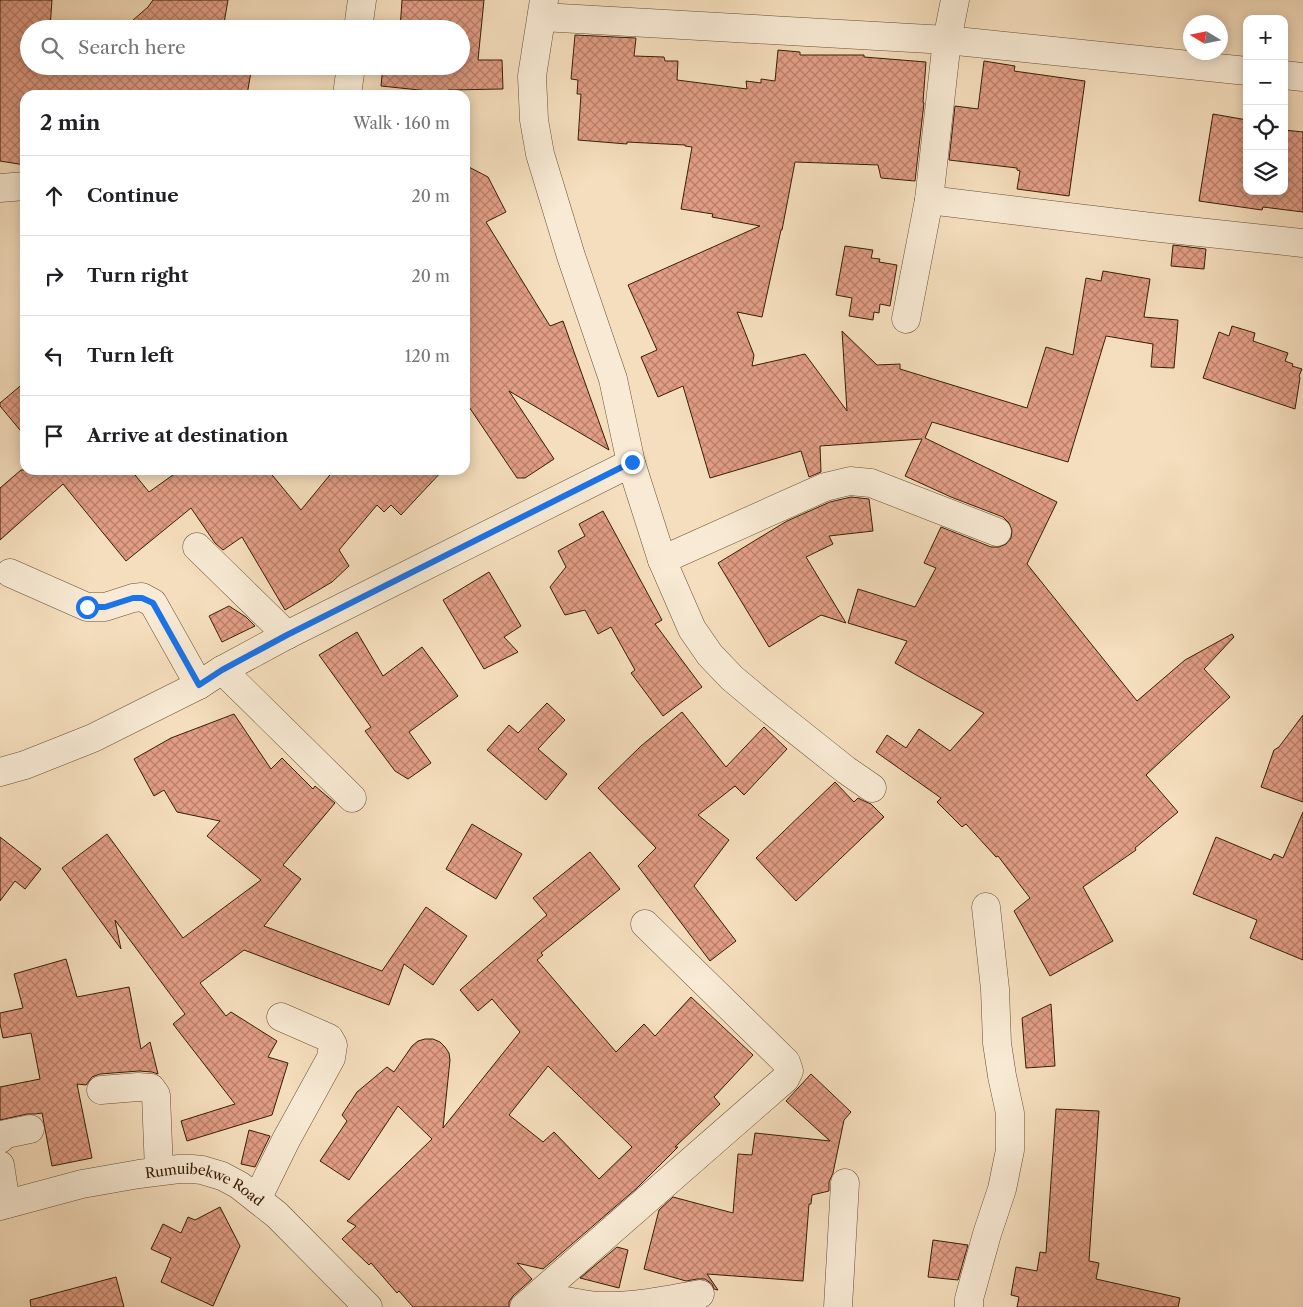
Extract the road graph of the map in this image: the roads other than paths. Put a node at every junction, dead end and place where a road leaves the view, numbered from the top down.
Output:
1 (362, 0) edge
2 (955, 0) edge
3 (543, 8) edge
4 (359, 20) edge
5 (948, 40) junction
6 (1243, 71) edge
7 (350, 75) edge
8 (1288, 75) edge
9 (1303, 76) edge
10 (348, 90) edge
11 (20, 186) edge
12 (0, 188) edge
13 (929, 200) junction
14 (1303, 243) edge
15 (906, 320) dead end
16 (632, 462) junction
17 (997, 532) dead end
18 (197, 547) dead end
19 (662, 560) junction
20 (10, 573) dead end
21 (287, 635) junction
22 (222, 670) junction
23 (199, 685) junction
24 (0, 772) edge
25 (872, 788) dead end
26 (352, 798) dead end
27 (986, 907) dead end
28 (645, 924) dead end
29 (281, 1017) dead end
30 (102, 1090) dead end
31 (30, 1129) dead end
32 (0, 1139) edge
33 (0, 1165) edge
34 (159, 1172) junction
35 (845, 1183) dead end
36 (257, 1199) junction
37 (3, 1205) edge
38 (700, 1294) dead end
39 (531, 1301) edge
40 (368, 1307) edge
41 (838, 1307) edge
42 (968, 1307) edge

1 - 4 street
2 - 5 street
3 - 5 street
3 - 16 street
5 - 6 street
5 - 13 street
7 - 10 street
8 - 9 street
11 - 12 street
13 - 14 street
13 - 15 street
16 - 19 street
16 - 21 street
17 - 19 street
18 - 21 street
19 - 25 street
20 - 23 street
21 - 22 street
22 - 23 street
22 - 26 street
23 - 24 street
27 - 42 street
28 - 39 street
29 - 36 street
30 - 34 street
31 - 32 street
33 - 37 street
34 - 36 street, Rumuibekwe Road
34 - 37 street, Rumuibekwe Road
35 - 41 street
36 - 40 street, Rumuibekwe Road
38 - 39 street

